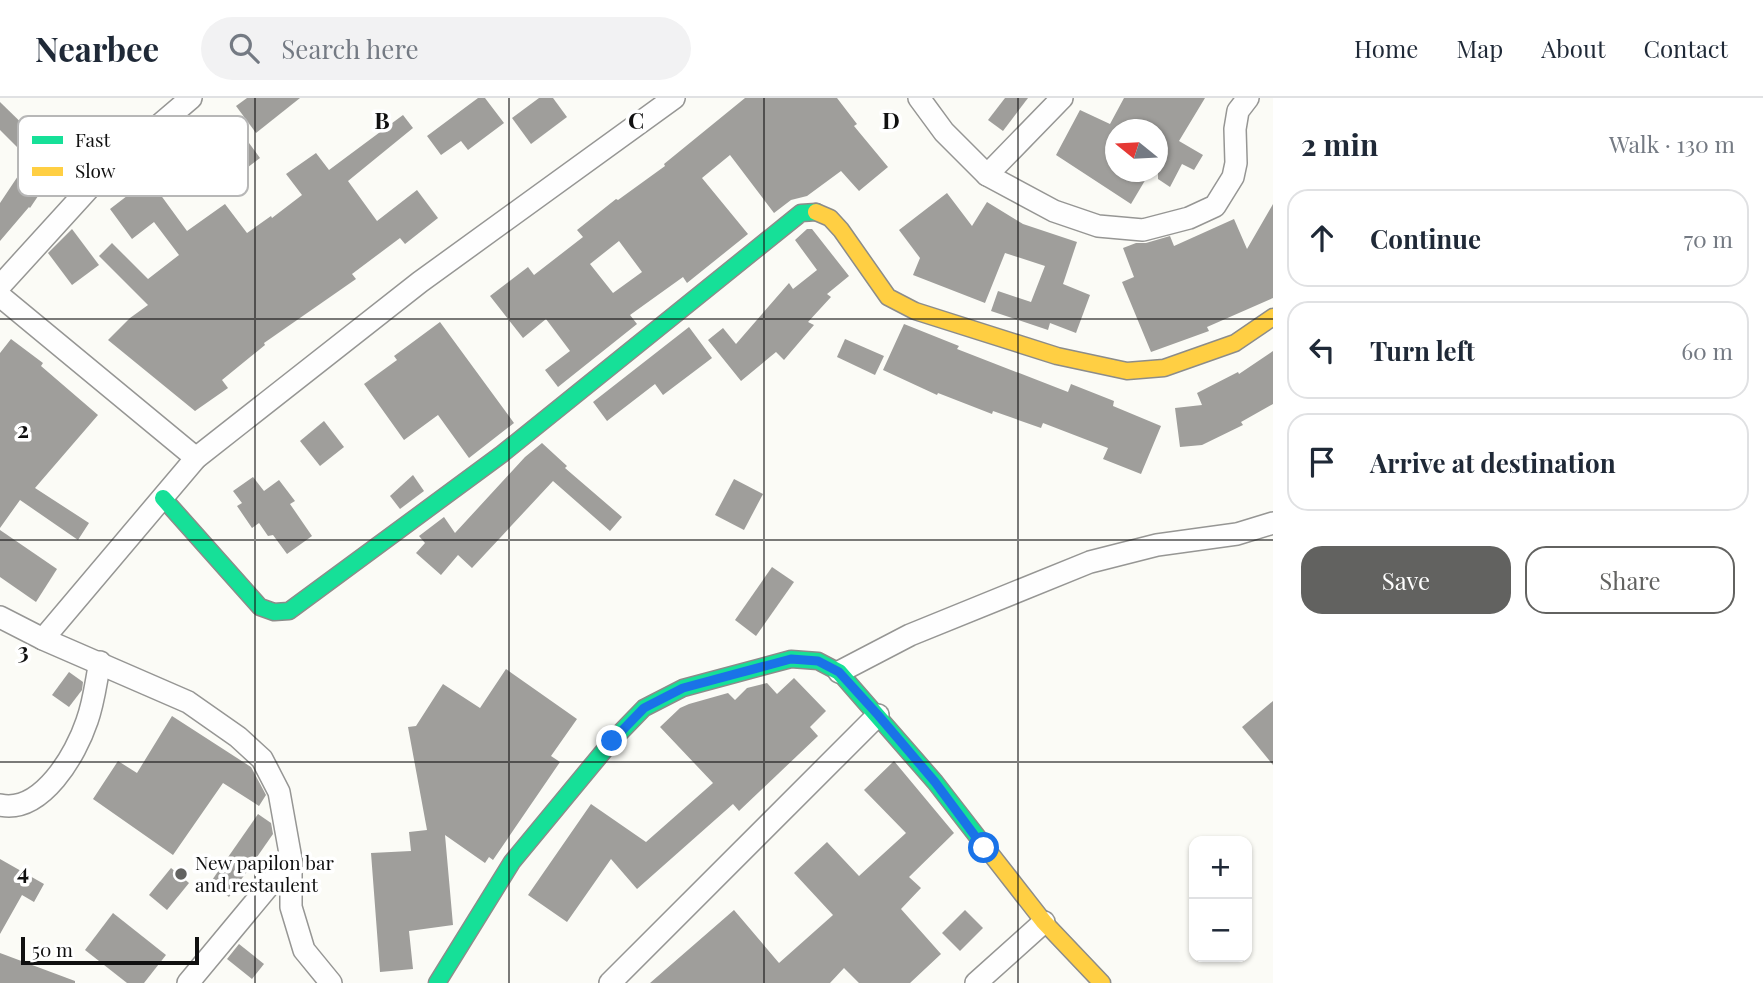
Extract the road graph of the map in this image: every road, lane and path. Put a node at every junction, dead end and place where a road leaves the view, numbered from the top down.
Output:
1 (191, 98) edge
2 (674, 98) edge
3 (919, 98) edge
4 (1062, 98) edge
5 (1248, 98) edge
6 (170, 116) edge
7 (987, 175) junction
8 (82, 196) edge
9 (0, 286) edge
10 (0, 296) edge
11 (1273, 317) edge
12 (196, 458) junction
13 (163, 498) junction
14 (1273, 523) edge
15 (0, 617) edge
16 (43, 639) junction
17 (100, 662) junction
18 (839, 672) junction
19 (878, 715) junction
20 (0, 805) edge
21 (291, 859) junction
22 (1044, 922) junction
23 (188, 983) edge
24 (331, 983) edge
25 (437, 983) edge
26 (610, 983) edge
27 (976, 983) edge
28 (1102, 983) edge

1 - 6 street
2 - 12 street
3 - 7 street
4 - 7 street
5 - 7 street
8 - 9 street
10 - 12 street
11 - 13 street
12 - 13 street
13 - 16 street
14 - 18 street
15 - 16 street
16 - 17 street
17 - 20 street
17 - 21 street
18 - 19 street
18 - 25 street
19 - 22 street
19 - 26 street
21 - 23 street
21 - 24 street
22 - 27 street
22 - 28 street

